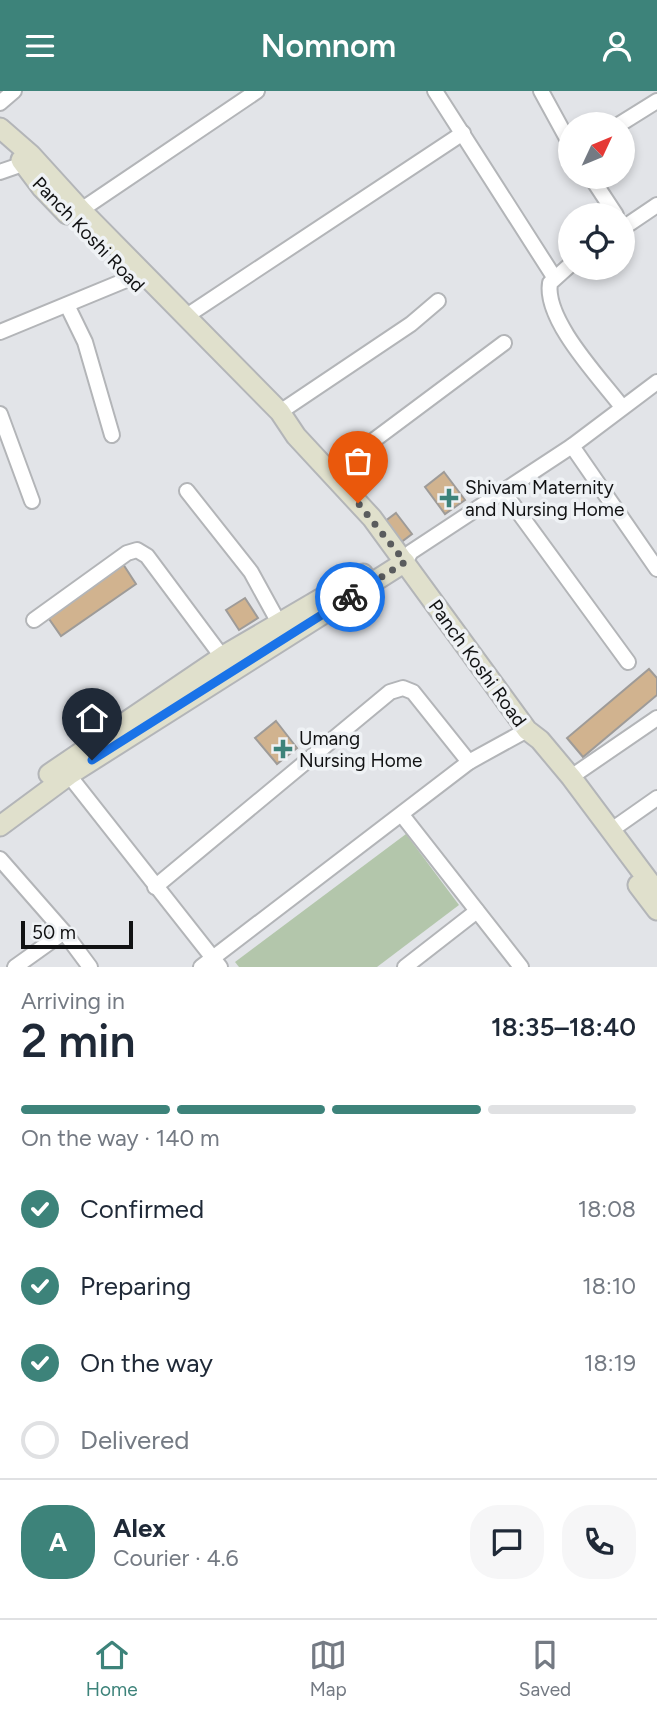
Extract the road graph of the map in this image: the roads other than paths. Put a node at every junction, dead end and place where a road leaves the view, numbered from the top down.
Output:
1 (15, 91) edge
2 (257, 91) edge
3 (435, 91) edge
4 (541, 91) edge
5 (657, 101) edge
6 (0, 103) edge
7 (635, 115) edge
8 (558, 121) edge
9 (463, 133) junction
10 (6, 134) edge
11 (23, 164) junction
12 (0, 172) edge
13 (657, 205) edge
14 (80, 210) junction
15 (635, 217) edge
16 (558, 274) edge
17 (554, 277) junction
18 (131, 278) junction
19 (438, 301) dead end
20 (67, 305) junction
21 (185, 317) junction
22 (0, 332) edge
23 (504, 343) dead end
24 (657, 382) edge
25 (622, 407) junction
26 (280, 412) junction
27 (0, 414) edge
28 (112, 435) dead end
29 (296, 436) junction
30 (572, 446) junction
31 (330, 473) junction
32 (187, 491) dead end
33 (503, 491) junction
34 (32, 501) dead end
35 (405, 556) junction
36 (657, 569) edge
37 (34, 620) dead end
38 (279, 622) junction
39 (628, 662) dead end
40 (228, 664) junction
41 (657, 718) edge
42 (529, 733) junction
43 (469, 762) junction
44 (65, 770) junction
45 (571, 777) junction
46 (657, 798) edge
47 (0, 810) edge
48 (402, 815) junction
49 (0, 827) edge
50 (610, 831) junction
51 (0, 859) edge
52 (155, 887) junction
53 (654, 894) edge
54 (477, 911) junction
55 (64, 932) junction
56 (211, 964) edge
57 (15, 967) edge
58 (90, 967) edge
59 (405, 967) edge
60 (521, 967) edge

1 - 6 street
2 - 14 street
3 - 9 street
4 - 8 street
5 - 7 street
9 - 17 street
9 - 21 street
10 - 11 street, Panch Koshi Road
10 - 14 street, Panch Koshi Road
11 - 12 street
11 - 18 street, Panch Koshi Road
13 - 15 street
14 - 21 street, Panch Koshi Road
16 - 17 street
17 - 25 street
18 - 20 street
18 - 29 street, Panch Koshi Road
19 - 26 street
20 - 22 street
20 - 28 street
21 - 26 street, Panch Koshi Road
23 - 31 street
24 - 25 street
25 - 30 street
26 - 29 street, Panch Koshi Road
27 - 34 street
29 - 31 street, Panch Koshi Road
30 - 33 street
30 - 36 street
31 - 35 street, Panch Koshi Road
32 - 38 street
33 - 35 street
33 - 39 street
35 - 38 street
35 - 40 street
35 - 42 street, Panch Koshi Road
37 - 40 street
38 - 40 street
40 - 44 street
41 - 45 street
42 - 43 street
42 - 45 street, Panch Koshi Road
42 - 53 street
43 - 48 street
43 - 52 street
44 - 47 street
44 - 49 street
44 - 52 street
45 - 50 street, Panch Koshi Road
46 - 50 street
48 - 54 street
48 - 56 street
50 - 53 street, Panch Koshi Road
51 - 55 street
52 - 56 street
54 - 59 street
54 - 60 street
55 - 57 street
55 - 58 street

